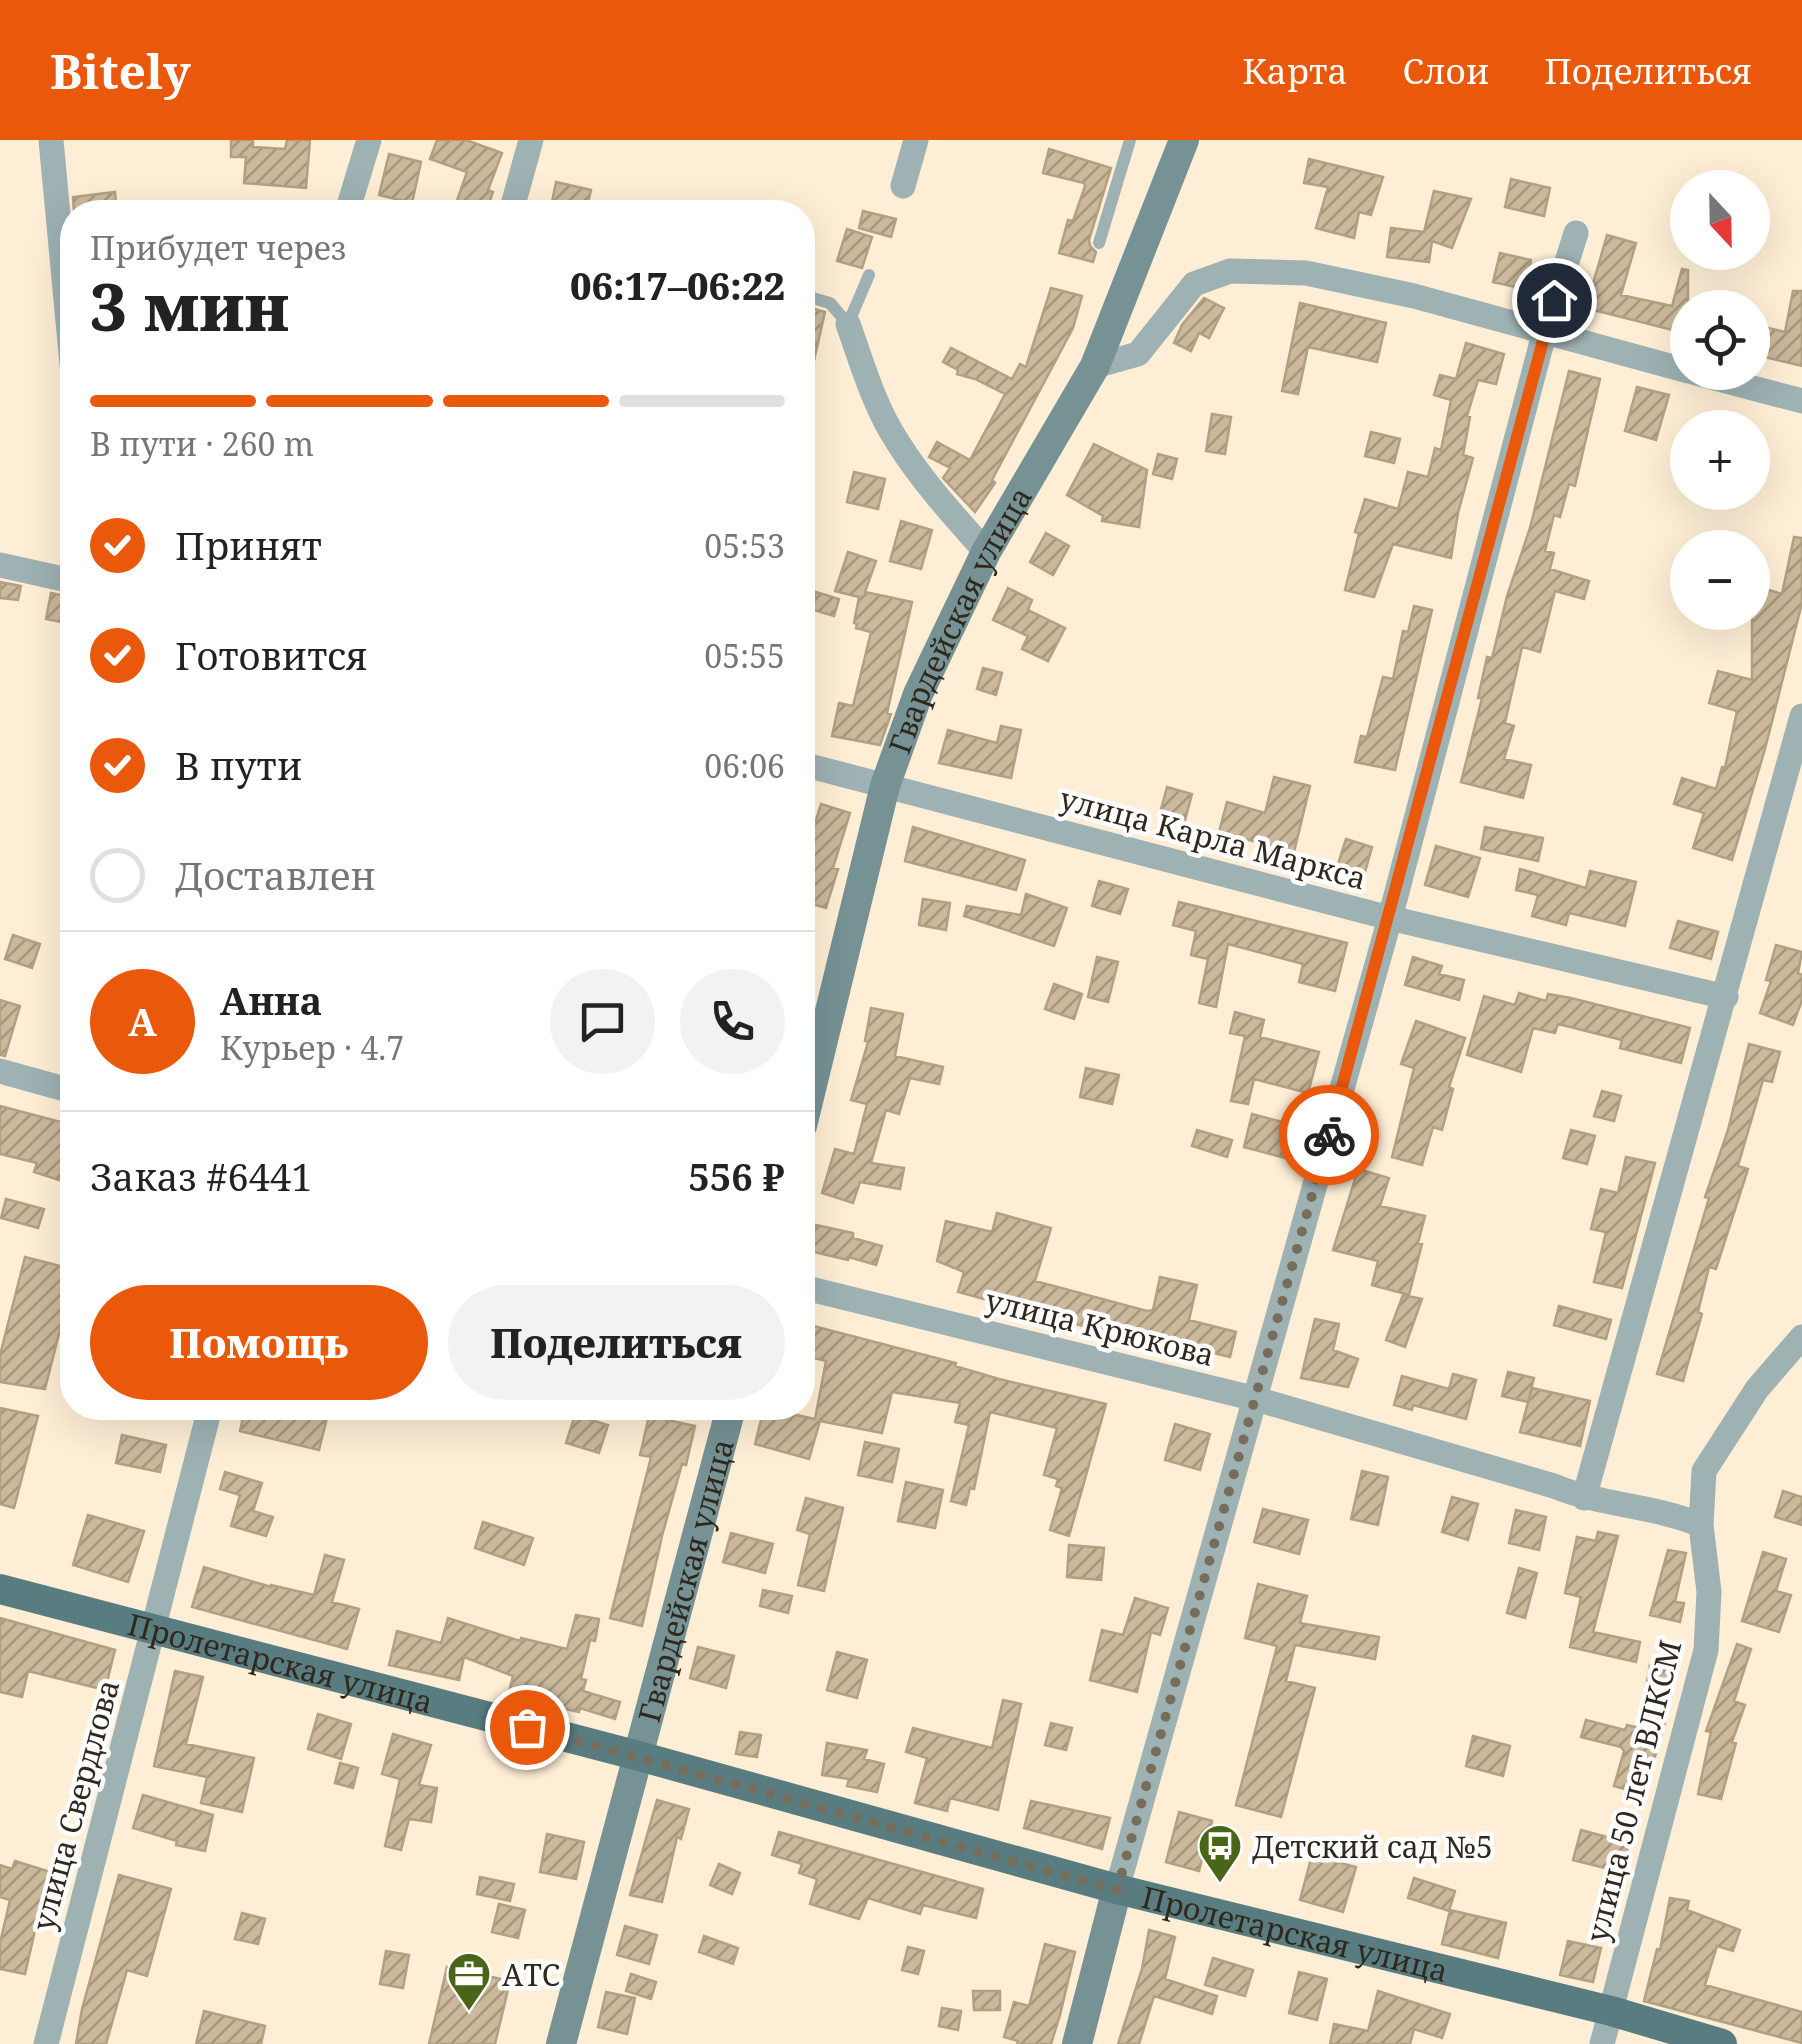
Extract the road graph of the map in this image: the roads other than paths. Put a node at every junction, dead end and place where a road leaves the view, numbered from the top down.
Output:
1 (51, 140) edge
2 (369, 140) edge
3 (531, 140) edge
4 (916, 140) edge
5 (1130, 140) edge
6 (1184, 140) edge
7 (902, 186) dead end
8 (351, 200) edge
9 (514, 200) edge
10 (1576, 232) dead end
11 (60, 236) edge
12 (1099, 242) dead end
13 (870, 275) dead end
14 (815, 299) edge
15 (848, 324) junction
16 (1544, 334) junction
17 (1095, 366) junction
18 (1670, 367) edge
19 (1760, 390) edge
20 (1802, 401) edge
21 (986, 552) junction
22 (0, 565) edge
23 (60, 578) edge
24 (1802, 716) edge
25 (815, 767) edge
26 (885, 786) junction
27 (1390, 918) junction
28 (1726, 997) junction
29 (0, 1071) edge
30 (815, 1073) edge
31 (60, 1088) edge
32 (815, 1290) edge
33 (1802, 1337) edge
34 (1256, 1400) junction
35 (207, 1420) edge
36 (728, 1420) edge
37 (1584, 1498) junction
38 (1701, 1525) junction
39 (0, 1589) edge
40 (155, 1628) junction
41 (638, 1756) junction
42 (1117, 1890) junction
43 (1611, 2012) junction
44 (46, 2044) edge
45 (561, 2044) edge
46 (1077, 2044) edge
47 (1602, 2044) edge
48 (1722, 2044) edge

1 - 11 street
2 - 8 street
3 - 9 street
4 - 7 street
5 - 12 lane
6 - 17 street, Гвардейская улица
10 - 16 street
13 - 15 lane
14 - 15 lane
15 - 21 street
16 - 17 street
16 - 18 street
16 - 27 street
17 - 21 street, Гвардейская улица
19 - 20 street
21 - 26 street, Гвардейская улица
22 - 23 street
24 - 28 street
25 - 26 street, улица Карла Маркса
26 - 27 street, улица Карла Маркса
26 - 30 street, Гвардейская улица
27 - 28 street, улица Карла Маркса
27 - 34 street
28 - 37 street
29 - 31 street
32 - 34 street, улица Крюкова
33 - 38 street, улица 50 лет ВЛКСМ
34 - 37 street, улица Крюкова
34 - 42 street
35 - 40 street, улица Свердлова
36 - 41 street, Гвардейская улица
37 - 38 street
38 - 43 street, улица 50 лет ВЛКСМ
39 - 40 main road, Пролетарская улица
40 - 41 main road, Пролетарская улица
40 - 44 street, улица Свердлова
41 - 42 main road, Пролетарская улица
41 - 45 street, Гвардейская улица
42 - 43 main road, Пролетарская улица
42 - 46 street
43 - 47 street, улица 50 лет ВЛКСМ
43 - 48 main road, Пролетарская улица

